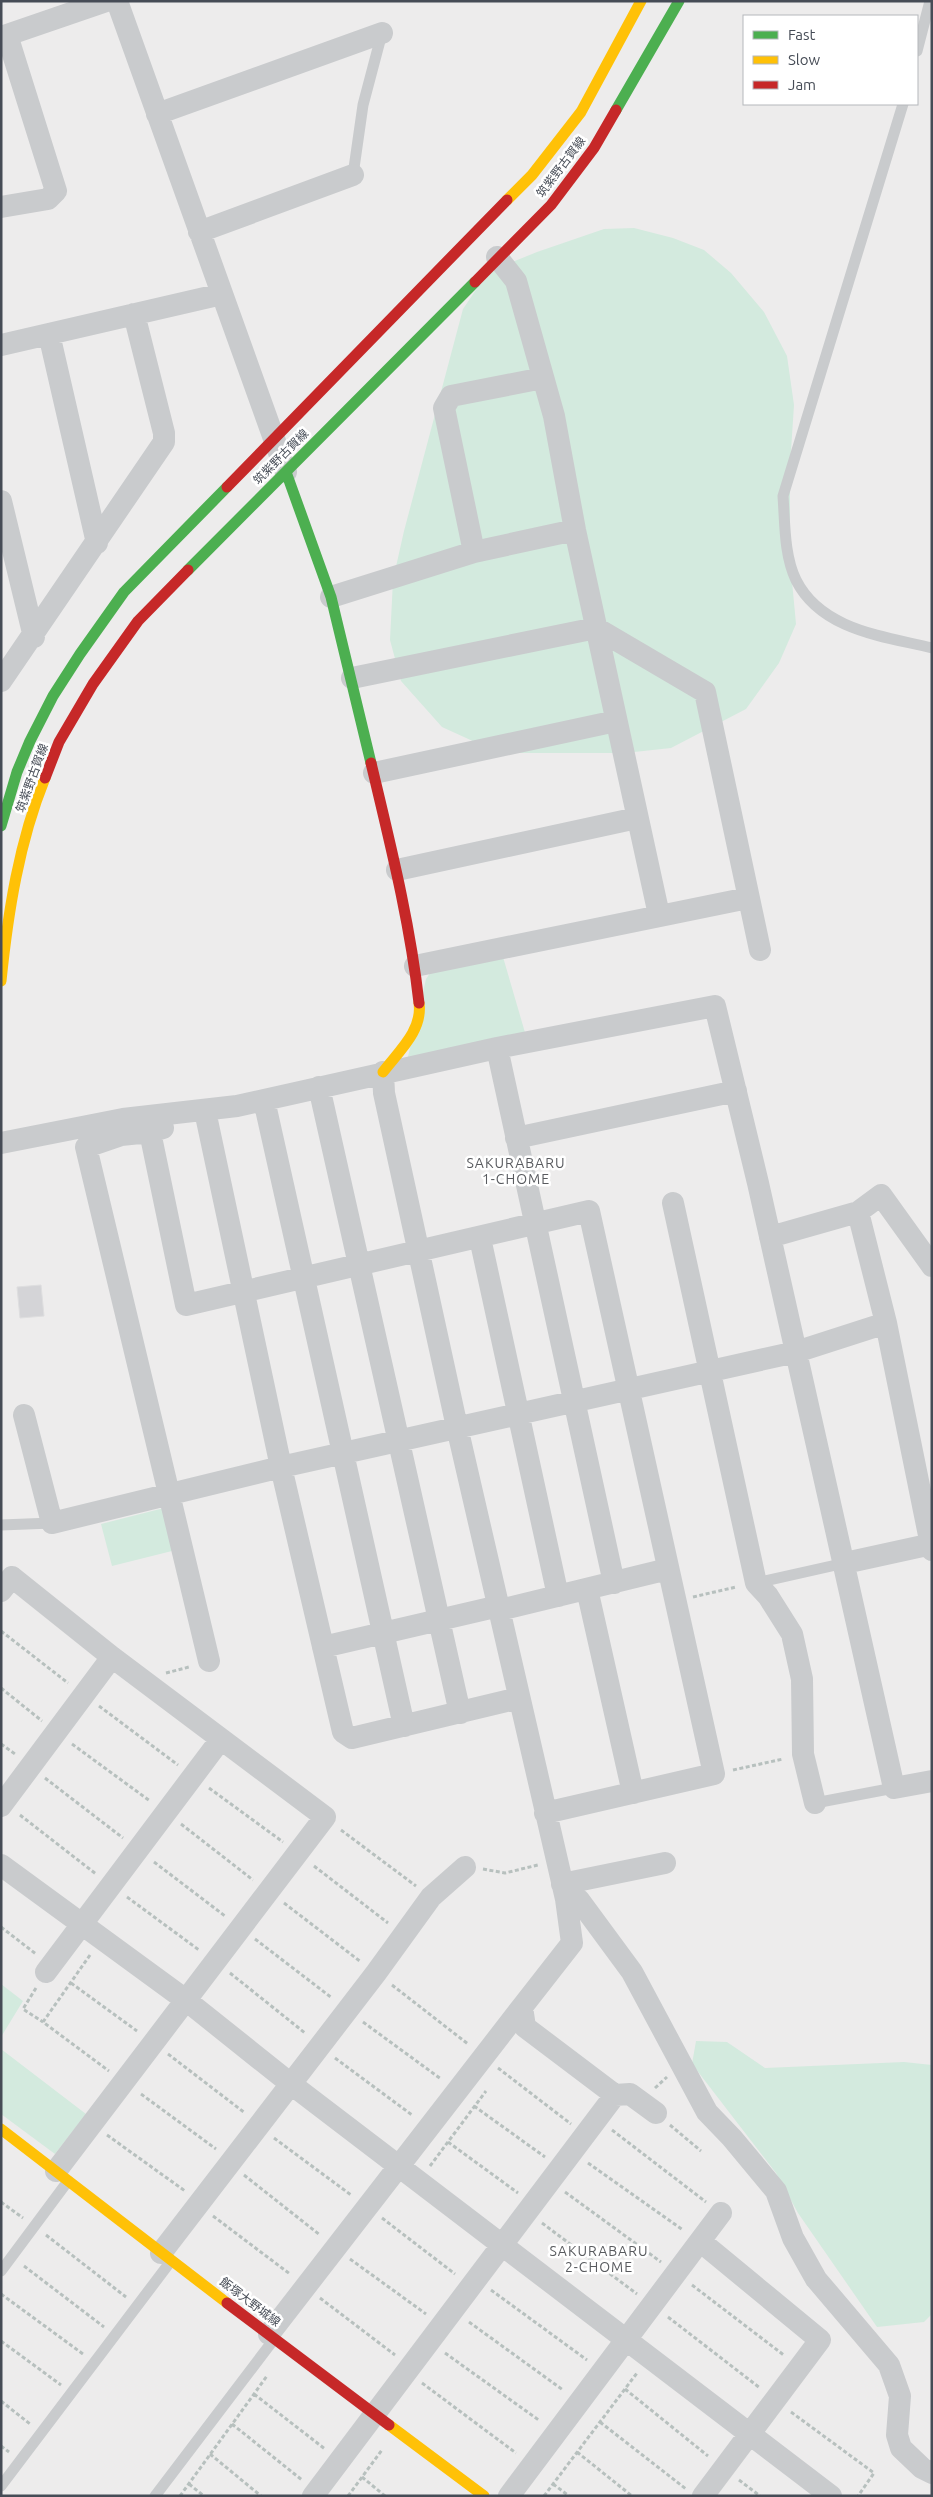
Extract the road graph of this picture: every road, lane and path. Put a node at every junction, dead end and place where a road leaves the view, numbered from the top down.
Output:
1 (106, 1) edge
2 (117, 1) edge
3 (641, 1) edge
4 (679, 1) edge
5 (930, 1) edge
6 (382, 34) joint
7 (4, 36) edge
8 (918, 47) edge
9 (903, 105) edge
10 (157, 114) junction
11 (353, 175) joint
12 (1, 207) edge
13 (199, 232) junction
14 (497, 257) junction
15 (222, 294) junction
16 (134, 314) junction
17 (49, 334) junction
18 (1, 345) edge
19 (543, 378) junction
20 (273, 438) junction
21 (286, 472) junction
22 (2, 510) edge
23 (575, 530) junction
24 (97, 543) junction
25 (474, 552) junction
26 (331, 597) junction
27 (596, 628) junction
28 (34, 637) junction
29 (932, 648) edge
30 (352, 678) junction
31 (1, 681) edge
32 (616, 721) junction
33 (374, 773) junction
34 (637, 818) junction
35 (2, 824) edge
36 (397, 870) junction
37 (748, 898) junction
38 (659, 915) junction
39 (760, 950) dead end
40 (414, 966) junction
41 (1, 981) edge
42 (497, 1048) junction
43 (383, 1072) junction
44 (319, 1087) junction
45 (736, 1091) junction
46 (264, 1100) junction
47 (206, 1111) junction
48 (180, 1113) junction
49 (150, 1132) junction
50 (516, 1138) junction
51 (1, 1143) edge
52 (673, 1203) dead end
53 (858, 1212) junction
54 (535, 1225) junction
55 (770, 1237) junction
56 (480, 1238) junction
57 (418, 1252) junction
58 (359, 1265) junction
59 (932, 1266) edge
60 (303, 1278) junction
61 (244, 1292) junction
62 (886, 1323) junction
63 (796, 1352) junction
64 (711, 1370) junction
65 (629, 1388) junction
66 (573, 1401) junction
67 (518, 1413) junction
68 (24, 1415) dead end
69 (457, 1427) junction
70 (398, 1440) junction
71 (342, 1453) junction
72 (281, 1467) junction
73 (170, 1494) junction
74 (52, 1523) junction
75 (1, 1525) edge
76 (931, 1546) edge
77 (844, 1563) junction
78 (668, 1569) junction
79 (5, 1579) edge
80 (614, 1583) junction
81 (756, 1583) junction
82 (587, 1589) junction
83 (558, 1596) junction
84 (675, 1601) junction
85 (500, 1608) junction
86 (438, 1619) junction
87 (1, 1631) edge
88 (383, 1632) junction
89 (324, 1647) junction
90 (112, 1657) junction
91 (209, 1661) joint
92 (147, 1683) junction
93 (1, 1688) edge
94 (84, 1695) junction
95 (519, 1698) junction
96 (460, 1713) junction
97 (404, 1726) junction
98 (56, 1732) junction
99 (221, 1738) junction
100 (1, 1744) edge
101 (804, 1754) junction
102 (30, 1767) junction
103 (714, 1774) junction
104 (193, 1776) junction
105 (932, 1781) edge
106 (894, 1788) junction
107 (633, 1793) junction
108 (815, 1803) joint
109 (2, 1804) edge
110 (165, 1812) junction
111 (545, 1813) junction
112 (325, 1817) junction
113 (138, 1850) junction
114 (298, 1853) junction
115 (556, 1861) junction
116 (665, 1863) dead end
117 (1, 1865) edge
118 (465, 1866) joint
119 (111, 1885) junction
120 (564, 1891) junction
121 (269, 1892) junction
122 (431, 1898) junction
123 (82, 1924) junction
124 (1, 1927) edge
125 (241, 1928) junction
126 (404, 1935) junction
127 (102, 1939) junction
128 (216, 1962) junction
129 (48, 1969) junction
130 (376, 1973) junction
131 (71, 1983) junction
132 (187, 2000) junction
133 (522, 2008) junction
134 (353, 2014) junction
135 (43, 2022) junction
136 (154, 2044) junction
137 (326, 2050) junction
138 (492, 2064) junction
139 (680, 2064) junction
140 (495, 2077) dead end
141 (125, 2082) junction
142 (490, 2084) dead end
143 (297, 2088) junction
144 (457, 2091) junction
145 (614, 2095) junction
146 (474, 2106) junction
147 (648, 2108) junction
148 (92, 2125) junction
149 (428, 2128) junction
150 (1, 2129) edge
151 (266, 2130) junction
152 (448, 2142) junction
153 (573, 2151) junction
154 (701, 2151) dead end
155 (398, 2166) junction
156 (239, 2170) junction
157 (62, 2176) junction
158 (419, 2182) junction
159 (1, 2202) edge
160 (367, 2207) junction
161 (205, 2208) junction
162 (530, 2208) junction
163 (721, 2213) joint
164 (34, 2227) junction
165 (700, 2242) junction
166 (502, 2245) junction
167 (335, 2248) junction
168 (12, 2256) junction
169 (166, 2257) junction
170 (1, 2271) edge
171 (677, 2273) junction
172 (474, 2283) junction
173 (306, 2286) junction
174 (1, 2294) edge
175 (138, 2305) junction
176 (653, 2305) junction
177 (441, 2326) junction
178 (115, 2336) junction
179 (272, 2336) junction
180 (627, 2339) junction
181 (1, 2342) edge
182 (650, 2357) junction
183 (94, 2363) junction
184 (800, 2367) junction
185 (408, 2369) junction
186 (271, 2371) dead end
187 (603, 2371) junction
188 (625, 2389) junction
189 (72, 2393) junction
190 (254, 2394) junction
191 (775, 2400) junction
192 (1, 2401) edge
193 (580, 2402) junction
194 (375, 2413) junction
195 (600, 2422) junction
196 (232, 2424) junction
197 (42, 2433) junction
198 (557, 2433) junction
199 (750, 2435) junction
200 (382, 2450) dead end
201 (577, 2452) junction
202 (210, 2454) junction
203 (340, 2460) junction
204 (532, 2465) junction
205 (724, 2468) junction
206 (932, 2473) edge
207 (362, 2477) junction
208 (189, 2484) junction
209 (553, 2484) junction
210 (1, 2486) edge
211 (314, 2493) edge
212 (695, 2493) edge
213 (482, 2495) edge
214 (155, 2496) edge
215 (180, 2496) edge
216 (204, 2496) edge
217 (261, 2496) edge
218 (348, 2496) edge
219 (385, 2496) edge
220 (509, 2496) edge
221 (544, 2496) edge
222 (569, 2496) edge
223 (632, 2496) edge
224 (760, 2496) edge
225 (831, 2496) edge
226 (858, 2496) edge

1 - 7 street
2 - 10 street
3 - 20 main road, 筑紫野古賀線
4 - 14 main road, 筑紫野古賀線
5 - 8 lane
6 - 10 street
6 - 11 lane
7 - 12 street
9 - 29 lane
10 - 13 street
11 - 13 street
13 - 15 street
14 - 19 street
14 - 21 main road, 筑紫野古賀線
15 - 16 street
15 - 20 street
16 - 17 street
16 - 24 street
17 - 18 street
17 - 24 street
19 - 23 street
19 - 25 street
20 - 21 street
20 - 35 main road, 筑紫野古賀線
21 - 26 main road
21 - 41 main road, 筑紫野古賀線
22 - 28 street
23 - 25 street
23 - 27 street
24 - 28 street
25 - 26 street
26 - 30 main road
27 - 30 street
27 - 32 street
27 - 37 street
28 - 31 street
30 - 33 main road
32 - 33 street
32 - 34 street
33 - 36 main road
34 - 36 street
34 - 38 street
36 - 40 main road
37 - 38 street
37 - 39 street
38 - 40 street
40 - 43 main road
42 - 43 street
42 - 45 street
42 - 50 street
43 - 44 street
43 - 57 street
44 - 46 street
44 - 58 street
45 - 50 street
45 - 55 street
46 - 47 street
46 - 60 street
47 - 48 street
47 - 61 street
48 - 49 street
48 - 51 street
49 - 61 street
49 - 73 street
50 - 54 street
52 - 64 street
53 - 55 street
53 - 59 street
53 - 62 street
54 - 56 street
54 - 65 street
54 - 66 street
55 - 63 street
56 - 57 street
56 - 67 street
57 - 58 street
57 - 69 street
58 - 60 street
58 - 70 street
60 - 61 street
60 - 71 street
61 - 72 street
62 - 63 street
62 - 76 street
63 - 64 street
63 - 77 street
64 - 65 street
64 - 81 street
65 - 66 street
65 - 78 street
66 - 67 street
66 - 80 street
67 - 69 street
67 - 83 street
68 - 74 street
69 - 70 street
69 - 85 street
70 - 71 street
70 - 86 street
71 - 72 street
71 - 88 street
72 - 73 street
72 - 89 street
73 - 74 street
73 - 91 street
74 - 75 lane
76 - 77 street
77 - 81 lane
77 - 106 street
78 - 80 street
78 - 84 street
79 - 90 street
80 - 82 street
81 - 84 path
81 - 101 street
82 - 83 street
82 - 107 street
83 - 85 street
84 - 103 street
85 - 86 street
85 - 95 street
86 - 88 street
86 - 96 street
87 - 94 path
88 - 89 street
88 - 97 street
89 - 97 street
90 - 92 street
90 - 94 street
91 - 92 path
92 - 99 street
93 - 98 path
94 - 98 street
94 - 104 path
95 - 96 street
95 - 111 street
96 - 97 street
98 - 102 street
98 - 110 path
99 - 104 street
99 - 112 street
100 - 102 path
101 - 103 path
101 - 108 street
102 - 109 street
102 - 113 path
103 - 107 street
104 - 110 street
104 - 114 path
105 - 106 street
106 - 108 lane
107 - 111 street
109 - 119 path
110 - 113 street
110 - 121 path
111 - 115 street
112 - 114 street
112 - 122 path
113 - 119 street
113 - 125 path
114 - 121 street
114 - 126 path
115 - 118 path
115 - 120 street
116 - 120 street
117 - 123 street
118 - 122 street
119 - 123 street
119 - 128 path
120 - 133 street
120 - 139 street
121 - 125 street
121 - 130 path
122 - 126 street
123 - 127 street
123 - 129 street
124 - 129 path
125 - 128 street
125 - 134 path
126 - 130 street
127 - 131 path
127 - 132 street
128 - 132 street
128 - 137 path
129 - 135 path
130 - 134 street
130 - 138 path
131 - 135 path
131 - 136 path
132 - 136 street
132 - 143 street
133 - 138 street
133 - 145 street
134 - 137 street
134 - 144 path
135 - 141 path
136 - 141 street
136 - 151 path
137 - 143 street
137 - 149 path
138 - 140 path
138 - 144 street
138 - 153 path
139 - 147 path
139 - 206 street
141 - 148 street
141 - 156 path
142 - 146 path
143 - 151 street
143 - 155 street
144 - 149 street
145 - 147 street
145 - 153 street
146 - 152 path
146 - 153 path
147 - 154 path
148 - 157 street
148 - 161 path
149 - 155 street
150 - 157 main road, 飯塚大野城線
151 - 156 street
151 - 160 path
152 - 158 path
152 - 162 path
153 - 162 street
153 - 163 path
153 - 165 path
153 - 171 path
155 - 158 street
155 - 160 street
156 - 161 street
156 - 167 path
157 - 164 lane
157 - 169 main road, 飯塚大野城線
158 - 166 street
159 - 164 path
160 - 167 street
160 - 172 path
161 - 169 street
161 - 173 path
162 - 166 street
162 - 176 path
163 - 165 street
164 - 168 lane
164 - 175 path
165 - 171 street
165 - 184 street
166 - 172 street
166 - 180 street
167 - 173 street
167 - 177 path
168 - 170 lane
168 - 178 path
169 - 175 lane
169 - 179 main road, 飯塚大野城線
171 - 176 street
171 - 184 path
172 - 177 street
172 - 187 path
173 - 179 street
173 - 185 path
174 - 183 path
175 - 178 lane
176 - 180 street
176 - 191 path
177 - 185 street
177 - 193 path
177 - 198 path
178 - 183 lane
179 - 194 main road, 飯塚大野城線
179 - 214 lane
180 - 182 street
180 - 187 street
181 - 189 path
182 - 188 path
182 - 199 street
183 - 189 lane
184 - 191 street
185 - 194 street
185 - 204 path
186 - 190 path
187 - 193 street
188 - 195 path
188 - 205 path
189 - 197 lane
190 - 196 path
190 - 203 path
191 - 199 street
191 - 226 path
192 - 197 path
193 - 198 street
194 - 203 street
194 - 213 main road, 飯塚大野城線
195 - 201 path
195 - 212 path
196 - 202 path
196 - 211 path
197 - 210 lane
198 - 204 street
199 - 205 street
199 - 225 street
200 - 207 path
201 - 209 path
201 - 223 path
202 - 208 path
202 - 217 path
203 - 211 street
204 - 220 street
205 - 212 street
205 - 224 path
207 - 218 path
207 - 219 path
208 - 215 path
208 - 216 path
209 - 221 path
209 - 222 path

